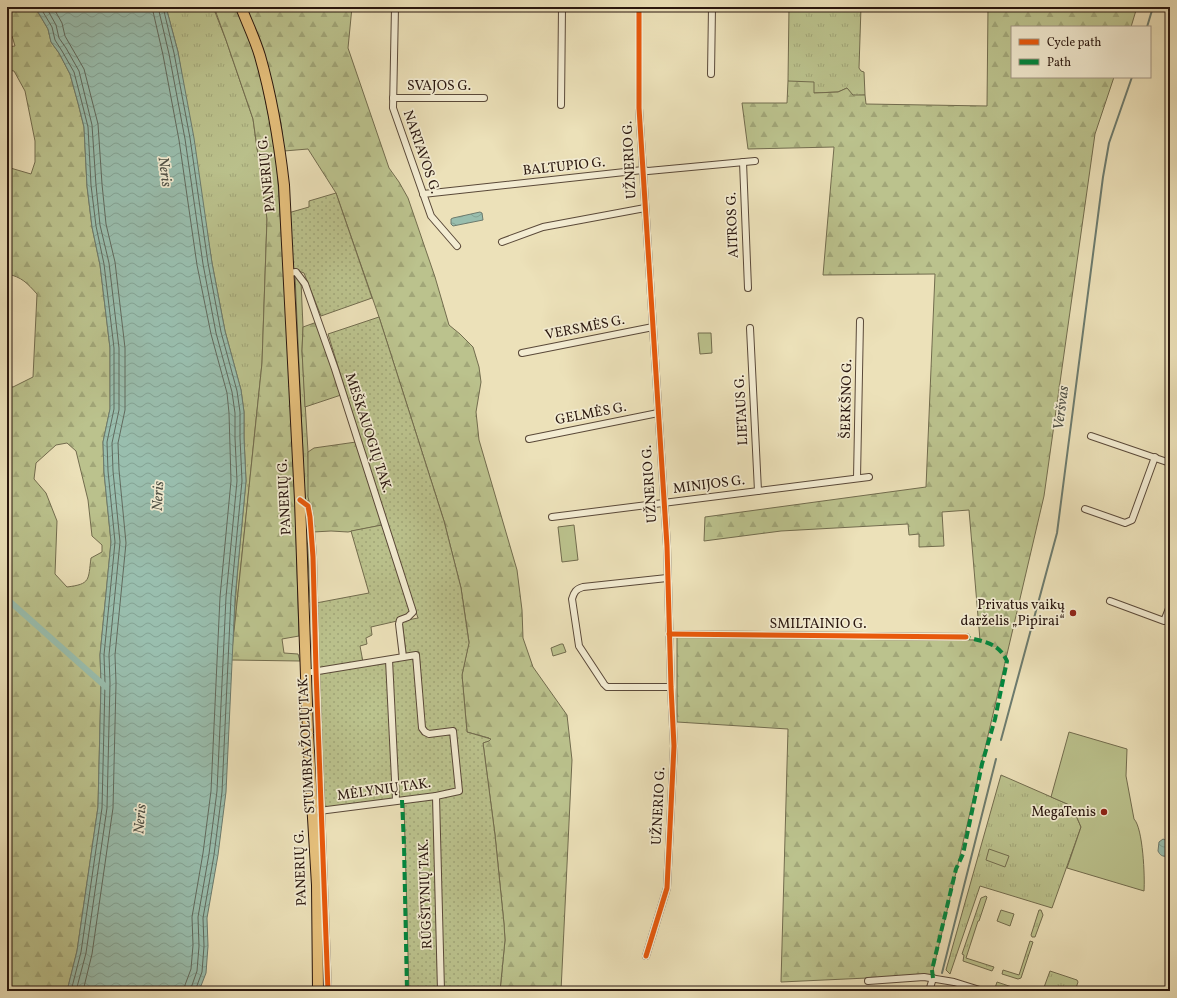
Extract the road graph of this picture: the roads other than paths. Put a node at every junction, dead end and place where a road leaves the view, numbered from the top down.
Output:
1 (241, 7) edge
2 (395, 7) edge
3 (562, 7) edge
4 (640, 7) edge
5 (712, 7) edge
6 (711, 74) dead end
7 (393, 98) junction
8 (484, 98) dead end
9 (561, 105) dead end
10 (755, 161) dead end
11 (743, 162) junction
12 (643, 170) junction
13 (423, 194) junction
14 (645, 208) junction
15 (502, 242) dead end
16 (457, 246) dead end
17 (288, 273) junction
18 (748, 288) dead end
19 (860, 320) dead end
20 (653, 327) junction
21 (750, 328) dead end
22 (522, 353) dead end
23 (658, 413) junction
24 (1091, 436) dead end
25 (528, 438) dead end
26 (1155, 457) junction
27 (1170, 463) edge
28 (869, 477) dead end
29 (857, 478) junction
30 (758, 491) junction
31 (664, 502) junction
32 (1085, 509) dead end
33 (552, 517) dead end
34 (667, 578) junction
35 (1110, 601) dead end
36 (1170, 606) edge
37 (669, 634) junction
38 (966, 637) dead end
39 (403, 657) junction
40 (389, 660) junction
41 (311, 672) junction
42 (671, 687) junction
43 (436, 796) junction
44 (396, 800) junction
45 (318, 811) junction
46 (646, 956) dead end
47 (933, 978) junction
48 (868, 981) dead end
49 (318, 991) edge
50 (328, 991) edge
51 (441, 991) edge
52 (929, 991) edge
53 (983, 991) edge

1 - 17 main road, PANERIŲ G.
2 - 7 street, NARTAVOS G.
3 - 9 street
4 - 12 street, UŽNERIO G.
5 - 6 street
7 - 8 street, SVAJOS G.
7 - 13 street, NARTAVOS G.
10 - 11 street, BALTUPIO G.
11 - 12 street, BALTUPIO G.
11 - 18 street, AITROS G.
12 - 13 street, BALTUPIO G.
12 - 14 street, UŽNERIO G.
13 - 16 street, NARTAVOS G.
14 - 15 street
14 - 20 street, UŽNERIO G.
17 - 39 street, MEŠKAUOGIŲ TAK.
17 - 41 main road, PANERIŲ G.
19 - 29 street, ŠERKŠNO G.
20 - 22 street, VERSMĖS G.
20 - 23 street, UŽNERIO G.
21 - 30 street, LIETAUS G.
23 - 25 street, GELMĖS G.
23 - 31 street, UŽNERIO G.
24 - 26 street
26 - 27 street
26 - 32 street
28 - 29 street, MINIJOS G.
29 - 30 street, MINIJOS G.
30 - 31 street, MINIJOS G.
31 - 33 street, MINIJOS G.
31 - 34 street, UŽNERIO G.
34 - 37 street, UŽNERIO G.
34 - 42 street
35 - 36 street
37 - 38 street, SMILTAINIO G.
37 - 42 street, UŽNERIO G.
39 - 40 street
39 - 43 street, MĖLYNIŲ TAK.
40 - 41 street
40 - 44 street
41 - 45 main road, PANERIŲ G.
42 - 46 street, UŽNERIO G.
43 - 44 street, MĖLYNIŲ TAK.
43 - 51 street, RŪGŠTYNIŲ TAK.
44 - 45 street, MĖLYNIŲ TAK.
45 - 49 main road, PANERIŲ G.
45 - 50 street, STUMBRAŽOLIŲ TAK.
47 - 48 street
47 - 52 street
47 - 53 street

